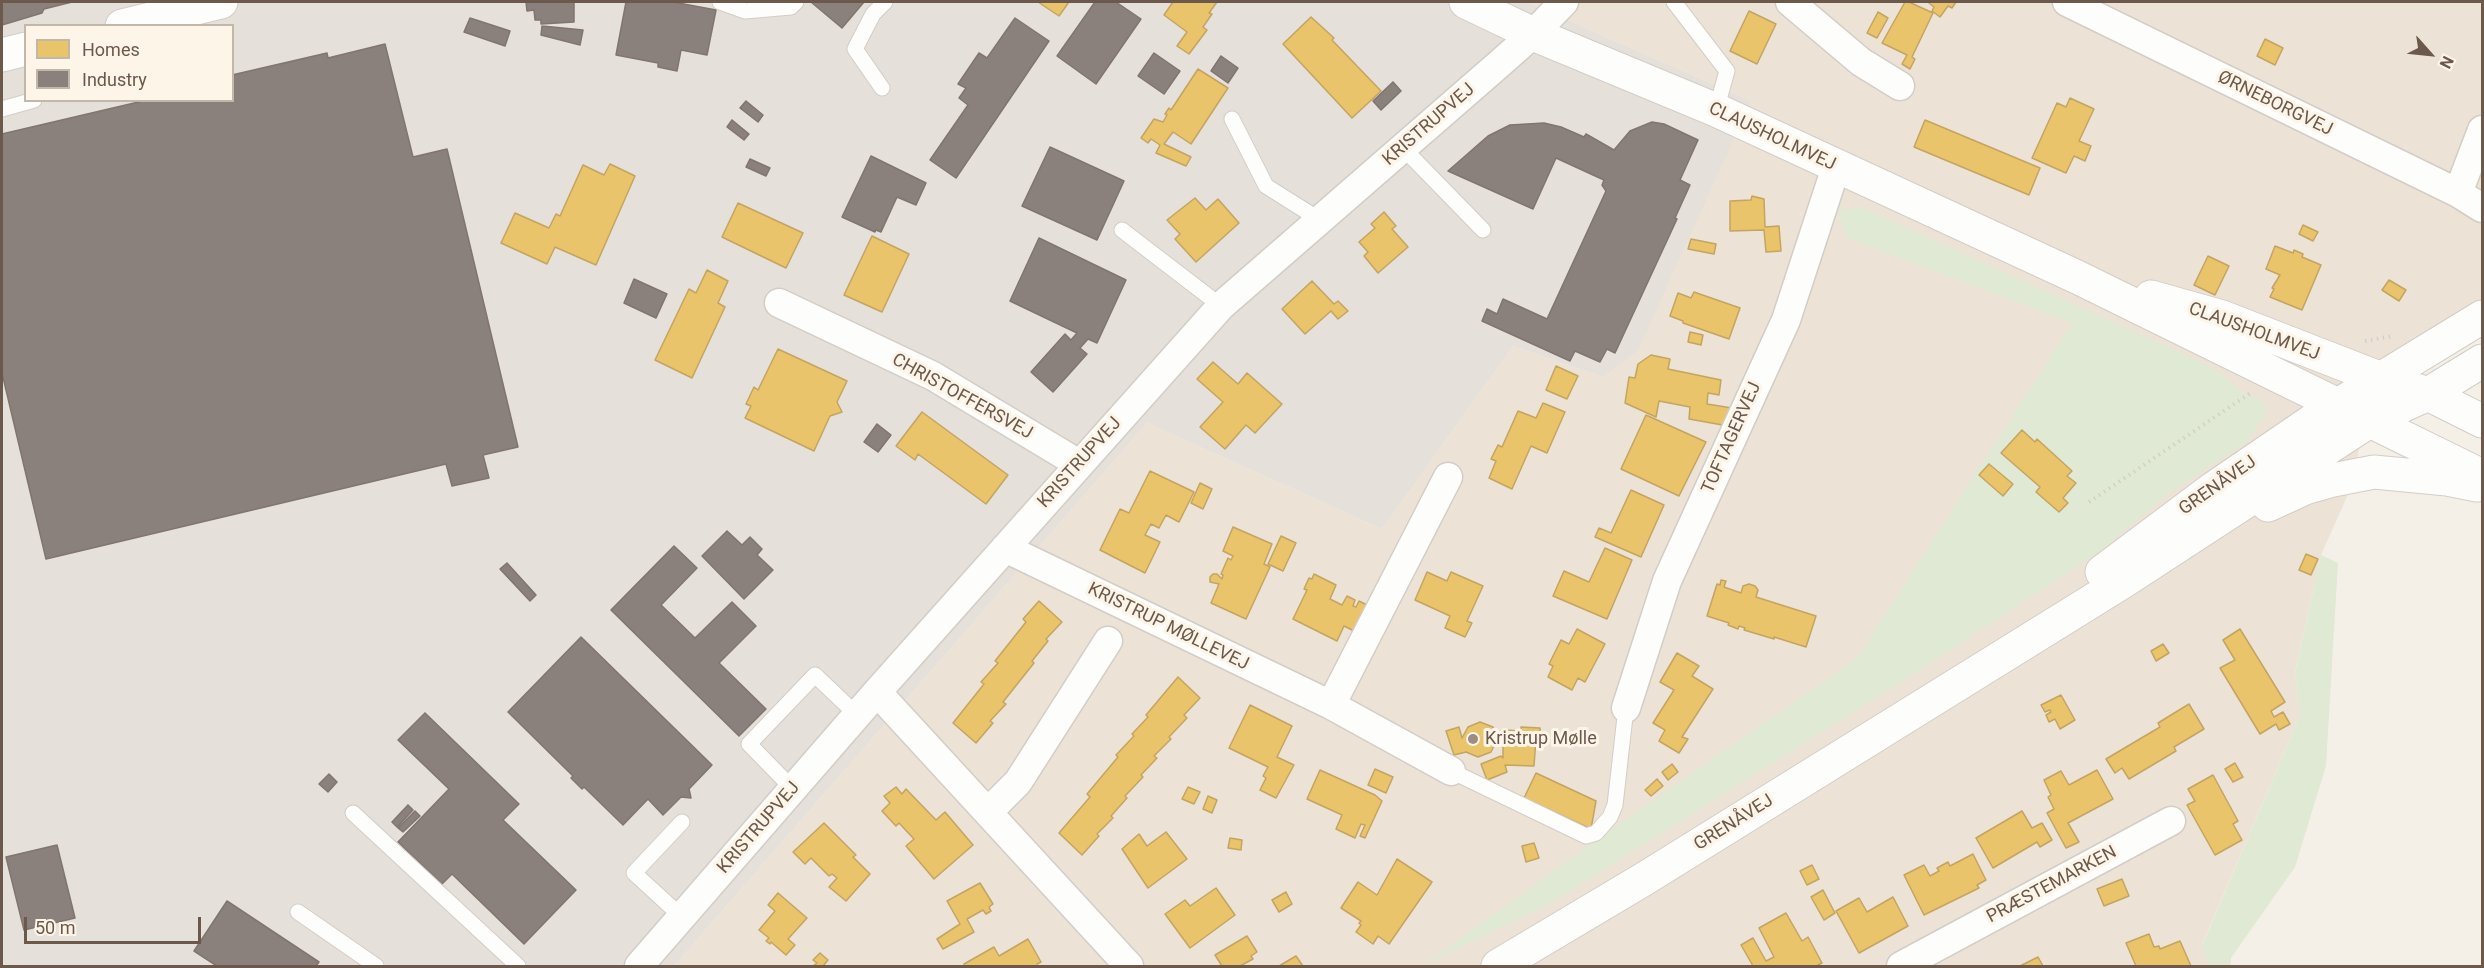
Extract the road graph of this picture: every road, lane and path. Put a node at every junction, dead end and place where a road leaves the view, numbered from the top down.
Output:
1 (221, 2) edge
2 (720, 2) edge
3 (796, 2) edge
4 (885, 2) edge
5 (1466, 2) edge
6 (1564, 2) edge
7 (1674, 2) edge
8 (1790, 2) edge
9 (2067, 2) edge
10 (130, 24) edge
11 (1533, 34) junction
12 (24, 50) edge
13 (2, 55) edge
14 (1900, 86) dead end
15 (882, 88) dead end
16 (27, 102) edge
17 (2, 109) edge
18 (1716, 110) junction
19 (1232, 118) dead end
20 (2482, 130) edge
21 (1403, 148) junction
22 (1836, 166) junction
23 (2458, 193) junction
24 (2482, 208) edge
25 (1320, 220) junction
26 (1122, 230) dead end
27 (1483, 230) dead end
28 (2077, 277) junction
29 (779, 303) dead end
30 (1221, 306) junction
31 (2482, 317) edge
32 (2482, 361) edge
33 (2379, 378) junction
34 (2283, 379) junction
35 (2428, 394) junction
36 (2337, 404) junction
37 (2381, 416) junction
38 (2482, 422) edge
39 (2482, 450) edge
40 (1079, 464) junction
41 (2482, 476) edge
42 (1448, 477) dead end
43 (2482, 487) edge
44 (2089, 502) dead end
45 (1005, 548) junction
46 (2124, 581) junction
47 (1108, 641) dead end
48 (1969, 677) junction
49 (877, 692) junction
50 (1331, 705) junction
51 (1626, 708) joint
52 (857, 715) junction
53 (1451, 771) joint
54 (793, 789) junction
55 (988, 812) junction
56 (353, 813) dead end
57 (2171, 821) dead end
58 (682, 822) dead end
59 (298, 912) dead end
60 (682, 917) junction
61 (1938, 958) edge
62 (1116, 963) edge
63 (376, 966) edge
64 (519, 966) edge
65 (639, 966) edge
66 (1498, 966) edge
67 (1901, 966) edge

1 - 10 street
2 - 3 lane
4 - 15 lane
5 - 11 street, CLAUSHOLMVEJ
6 - 11 street, KRISTRUPVEJ
7 - 18 lane
8 - 14 street
9 - 23 street, ØRNEBORGVEJ
11 - 18 street, CLAUSHOLMVEJ
11 - 21 street, KRISTRUPVEJ
12 - 13 street
16 - 17 lane
18 - 22 street, CLAUSHOLMVEJ
19 - 25 lane
20 - 23 street
21 - 25 street, KRISTRUPVEJ
21 - 27 lane
22 - 28 street, CLAUSHOLMVEJ
22 - 51 street, TOFTAGERVEJ
23 - 24 street, ØRNEBORGVEJ
25 - 30 street, KRISTRUPVEJ
26 - 30 lane
28 - 33 street, CLAUSHOLMVEJ
28 - 34 street, CLAUSHOLMVEJ
29 - 40 street, CHRISTOFFERSVEJ
30 - 40 street, KRISTRUPVEJ
31 - 33 street, GRENÅVEJ
32 - 35 street, GRENÅVEJ
33 - 35 street, CLAUSHOLMVEJ
33 - 36 street, GRENÅVEJ
34 - 36 street, CLAUSHOLMVEJ
34 - 44 path
35 - 37 street, GRENÅVEJ
35 - 38 street, CLAUSHOLMVEJ
36 - 37 street, CLAUSHOLMVEJ
36 - 48 street, GRENÅVEJ
37 - 39 street
37 - 41 street
37 - 46 street, GRENÅVEJ
40 - 45 street, KRISTRUPVEJ
42 - 50 street
43 - 46 street
45 - 49 street, KRISTRUPVEJ
45 - 50 street, KRISTRUP MØLLEVEJ
46 - 48 street, GRENÅVEJ
47 - 55 street
48 - 66 street, GRENÅVEJ
49 - 52 street, KRISTRUPVEJ
49 - 55 street
50 - 53 street, KRISTRUP MØLLEVEJ
51 - 53 lane
52 - 54 street, KRISTRUPVEJ
52 - 54 lane
54 - 60 street, KRISTRUPVEJ
55 - 62 street
56 - 64 lane
57 - 61 street, PRÆSTEMARKEN
58 - 60 lane
59 - 63 lane
60 - 65 street, KRISTRUPVEJ
61 - 67 street, PRÆSTEMARKEN

